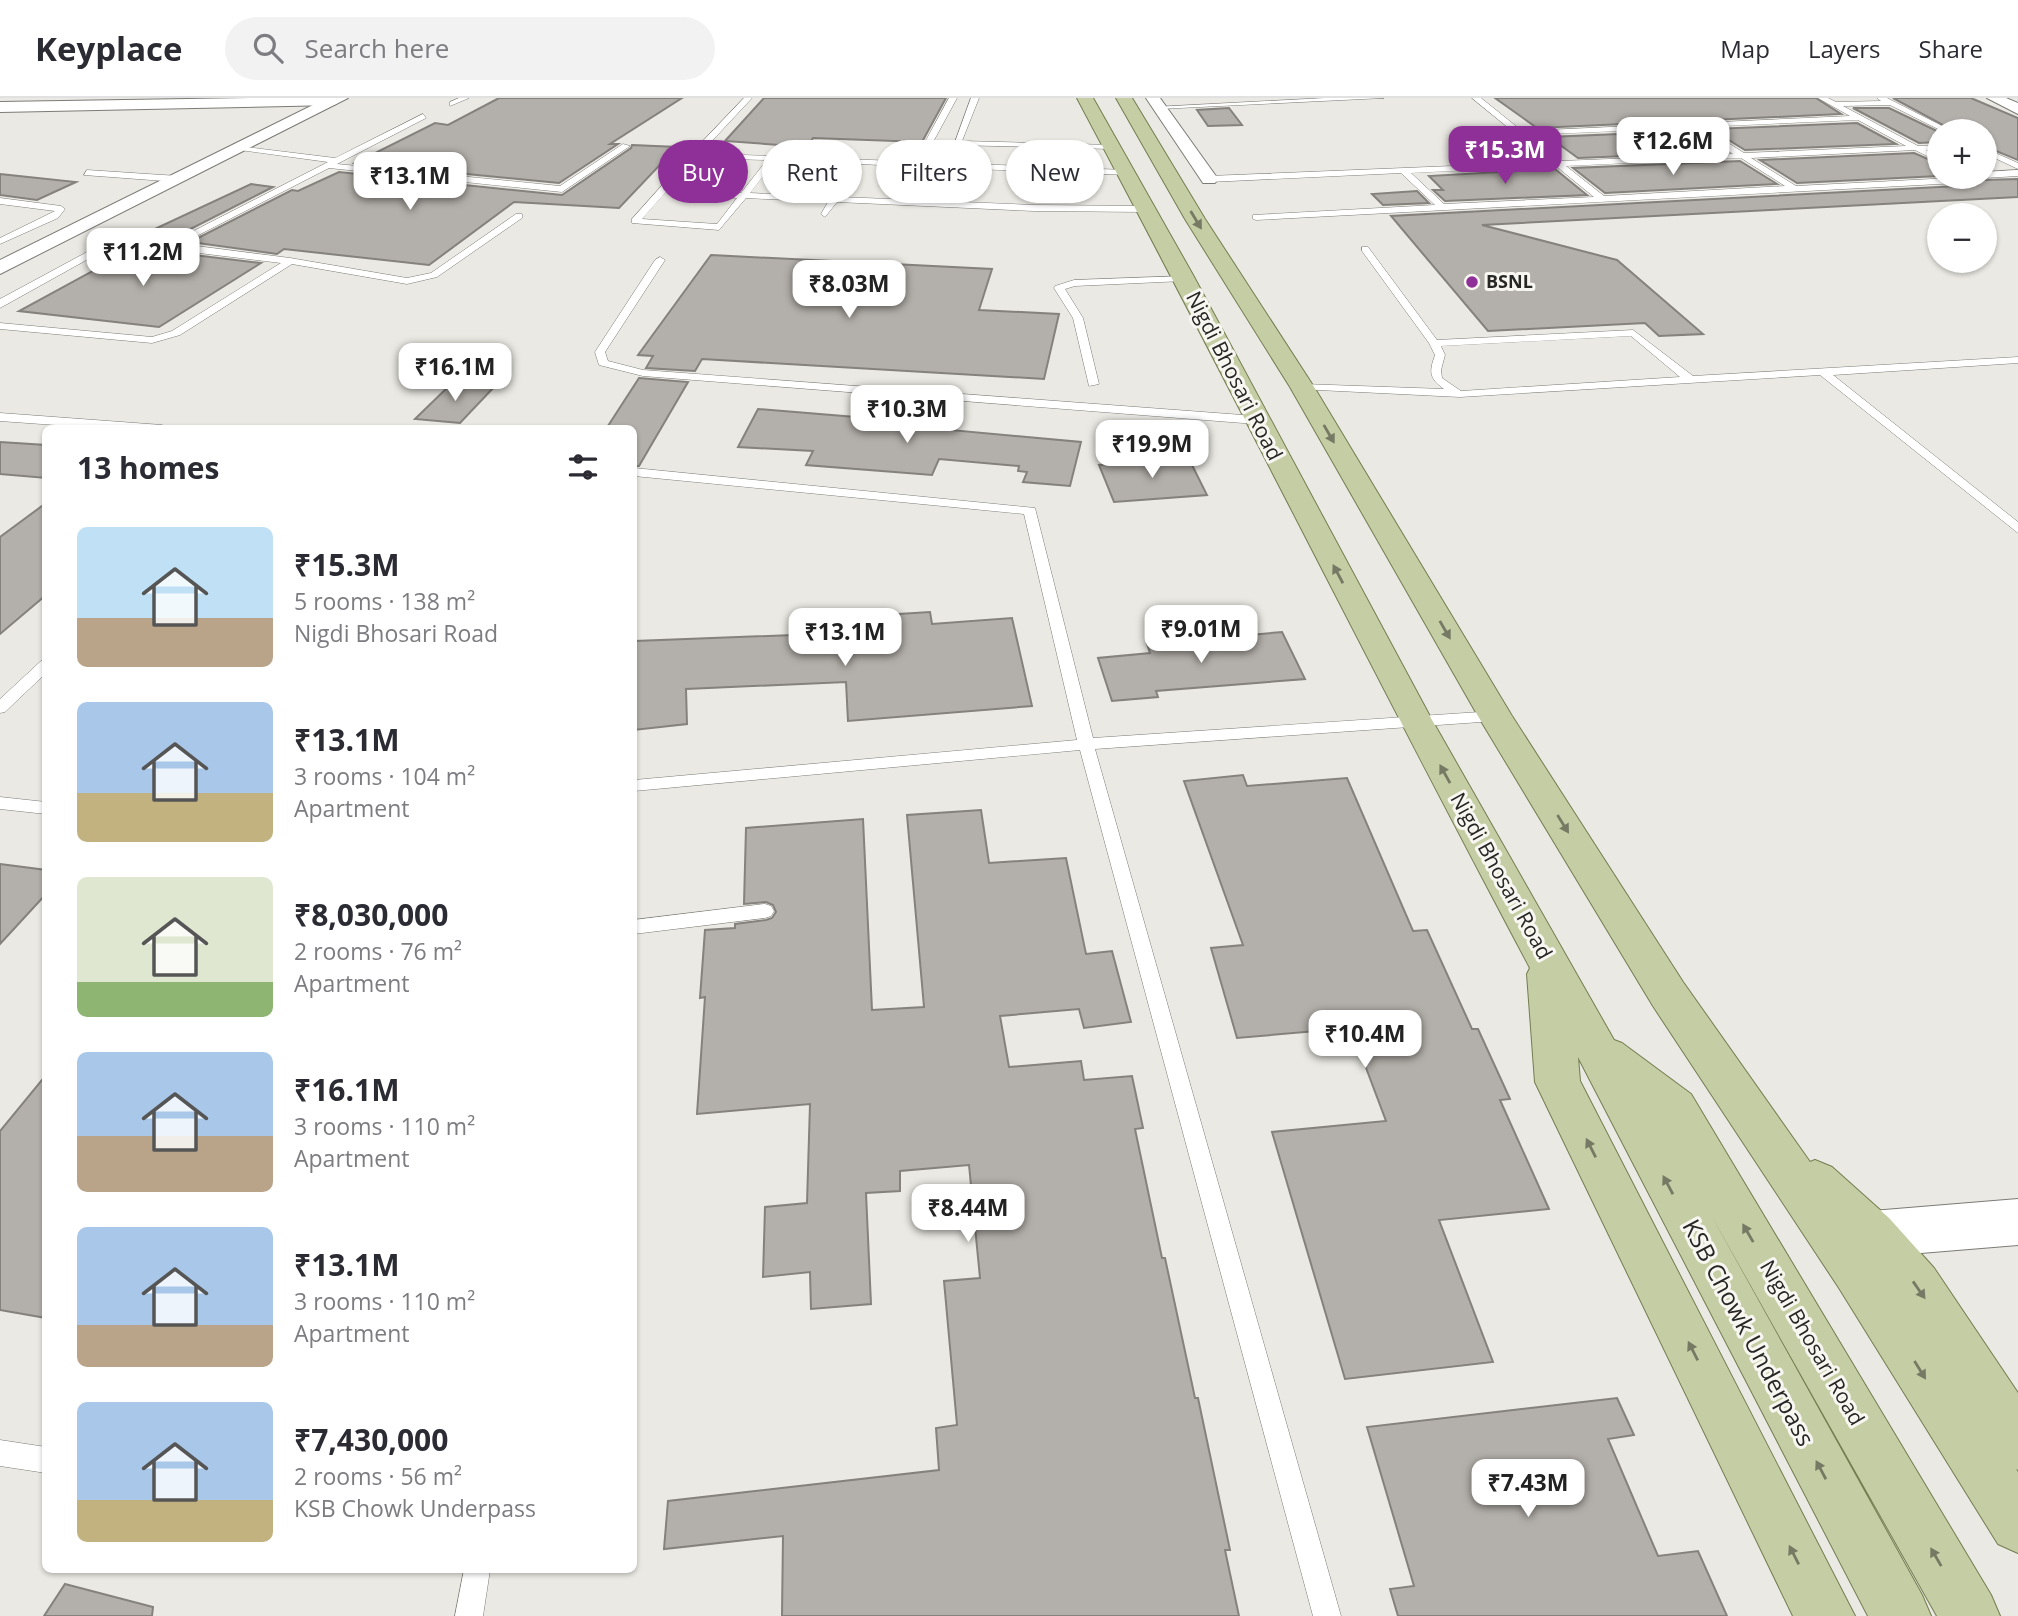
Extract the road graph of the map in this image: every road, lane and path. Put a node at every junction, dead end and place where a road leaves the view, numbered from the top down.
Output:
1 (465, 98) edge
2 (748, 98) edge
3 (953, 98) edge
4 (975, 98) edge
5 (1074, 98) edge
6 (1085, 98) edge
7 (1380, 98) edge
8 (1476, 98) edge
9 (1822, 98) edge
10 (1881, 98) edge
11 (1994, 98) edge
12 (337, 99) edge
13 (126, 102) edge
14 (1891, 103) junction
15 (453, 104) dead end
16 (1835, 104) junction
17 (0, 107) edge
18 (2018, 109) edge
19 (1149, 110) edge
20 (423, 116) dead end
21 (1861, 118) junction
22 (1927, 121) edge
23 (1695, 126) junction
24 (1520, 133) junction
25 (930, 140) edge
26 (626, 146) dead end
27 (240, 148) junction
28 (1915, 148) junction
29 (1927, 148) edge
30 (1927, 154) edge
31 (1742, 156) junction
32 (1997, 156) edge
33 (876, 157) edge
34 (1195, 159) junction
35 (335, 160) junction
36 (1162, 160) junction
37 (992, 161) edge
38 (1120, 162) junction
39 (1558, 164) junction
40 (324, 165) junction
41 (2018, 166) edge
42 (1404, 170) junction
43 (762, 172) edge
44 (87, 173) dead end
45 (2018, 173) edge
46 (1997, 174) edge
47 (178, 179) junction
48 (1209, 179) joint
49 (1927, 182) edge
50 (557, 189) junction
51 (748, 190) edge
52 (1797, 190) junction
53 (658, 195) edge
54 (543, 199) dead end
55 (1602, 199) junction
56 (0, 201) edge
57 (862, 201) edge
58 (738, 203) edge
59 (832, 203) edge
60 (1443, 207) junction
61 (1146, 209) junction
62 (825, 214) dead end
63 (519, 215) dead end
64 (1256, 217) dead end
65 (0, 242) edge
66 (171, 246) junction
67 (1365, 249) dead end
68 (660, 260) dead end
69 (290, 261) junction
70 (0, 268) edge
71 (1183, 278) junction
72 (0, 305) edge
73 (0, 326) edge
74 (1434, 343) junction
75 (2018, 360) edge
76 (1823, 372) junction
77 (1690, 380) junction
78 (1093, 384) dead end
79 (1302, 387) junction
80 (1460, 394) junction
81 (0, 417) edge
82 (1256, 420) junction
83 (108, 425) edge
84 (637, 472) edge
85 (2018, 529) edge
86 (42, 668) edge
87 (0, 708) edge
88 (1495, 716) junction
89 (1415, 720) junction
90 (1086, 744) junction
91 (637, 786) edge
92 (0, 803) edge
93 (42, 808) edge
94 (765, 911) dead end
95 (637, 927) edge
96 (1547, 959) junction
97 (1596, 1049) junction
98 (1767, 1137) junction
99 (2018, 1222) edge
100 (1872, 1234) junction
101 (2001, 1387) edge
102 (2018, 1442) edge
103 (0, 1453) edge
104 (42, 1459) edge
105 (2018, 1524) edge
106 (476, 1573) edge
107 (469, 1616) edge
108 (1327, 1616) edge
109 (1825, 1616) edge
110 (1901, 1616) edge
111 (1970, 1616) edge

1 - 15 lane
2 - 33 lane
3 - 25 lane
4 - 38 lane
5 - 6 lane
6 - 38 main road, Nigdi Bhosari Road
7 - 19 lane
8 - 24 lane
9 - 16 lane
10 - 14 lane
11 - 18 street
12 - 13 street
12 - 27 street
13 - 17 street
14 - 16 lane
14 - 22 lane
16 - 21 lane
19 - 34 street
19 - 36 main road, Nigdi Bhosari Road
20 - 35 lane
21 - 23 lane
21 - 28 lane
23 - 24 lane
23 - 31 lane
24 - 39 lane
26 - 50 lane
27 - 35 lane
27 - 47 street
28 - 29 lane
28 - 30 lane
28 - 31 lane
31 - 39 lane
31 - 52 lane
32 - 41 lane
34 - 36 street
34 - 48 street
35 - 40 lane
36 -> 79 main road, Nigdi Bhosari Road
37 - 38 lane
38 - 61 main road, Nigdi Bhosari Road
39 - 42 lane
39 - 55 lane
40 - 50 lane
40 - 66 lane
42 - 48 lane
42 - 60 lane
43 - 51 lane
44 - 47 lane
45 - 46 lane
47 - 70 street
49 - 52 lane
50 - 54 lane
52 - 55 lane
53 - 58 lane
55 - 60 lane
56 - 65 lane
57 - 61 lane
59 - 62 lane
60 - 64 lane
61 - 71 main road, Nigdi Bhosari Road
63 - 69 lane
66 - 69 lane
66 - 72 lane
67 - 74 lane
68 - 82 lane
69 - 73 lane
71 - 78 lane
71 - 82 main road, Nigdi Bhosari Road
74 - 77 lane
74 - 80 lane
75 - 76 lane
76 - 77 lane
76 - 85 lane
77 - 80 lane
79 - 80 lane
79 -> 88 main road, Nigdi Bhosari Road
81 - 83 lane
89 -> 82 main road, Nigdi Bhosari Road
84 - 90 lane
86 - 87 lane
88 - 89 lane
88 -> 98 main road, Nigdi Bhosari Road
89 - 90 lane
96 -> 89 main road, Nigdi Bhosari Road
90 - 91 lane
90 - 108 lane
92 - 93 lane
94 - 95 lane
96 - 97 main road, Nigdi Bhosari Road
109 -> 96 main road
110 -> 97 main road, KSB Chowk Underpass
111 -> 97 main road, Nigdi Bhosari Road
98 - 100 main road
98 -> 105 main road
99 - 100 street
100 -> 101 main road
101 - 102 main road
103 - 104 lane
106 - 107 lane

